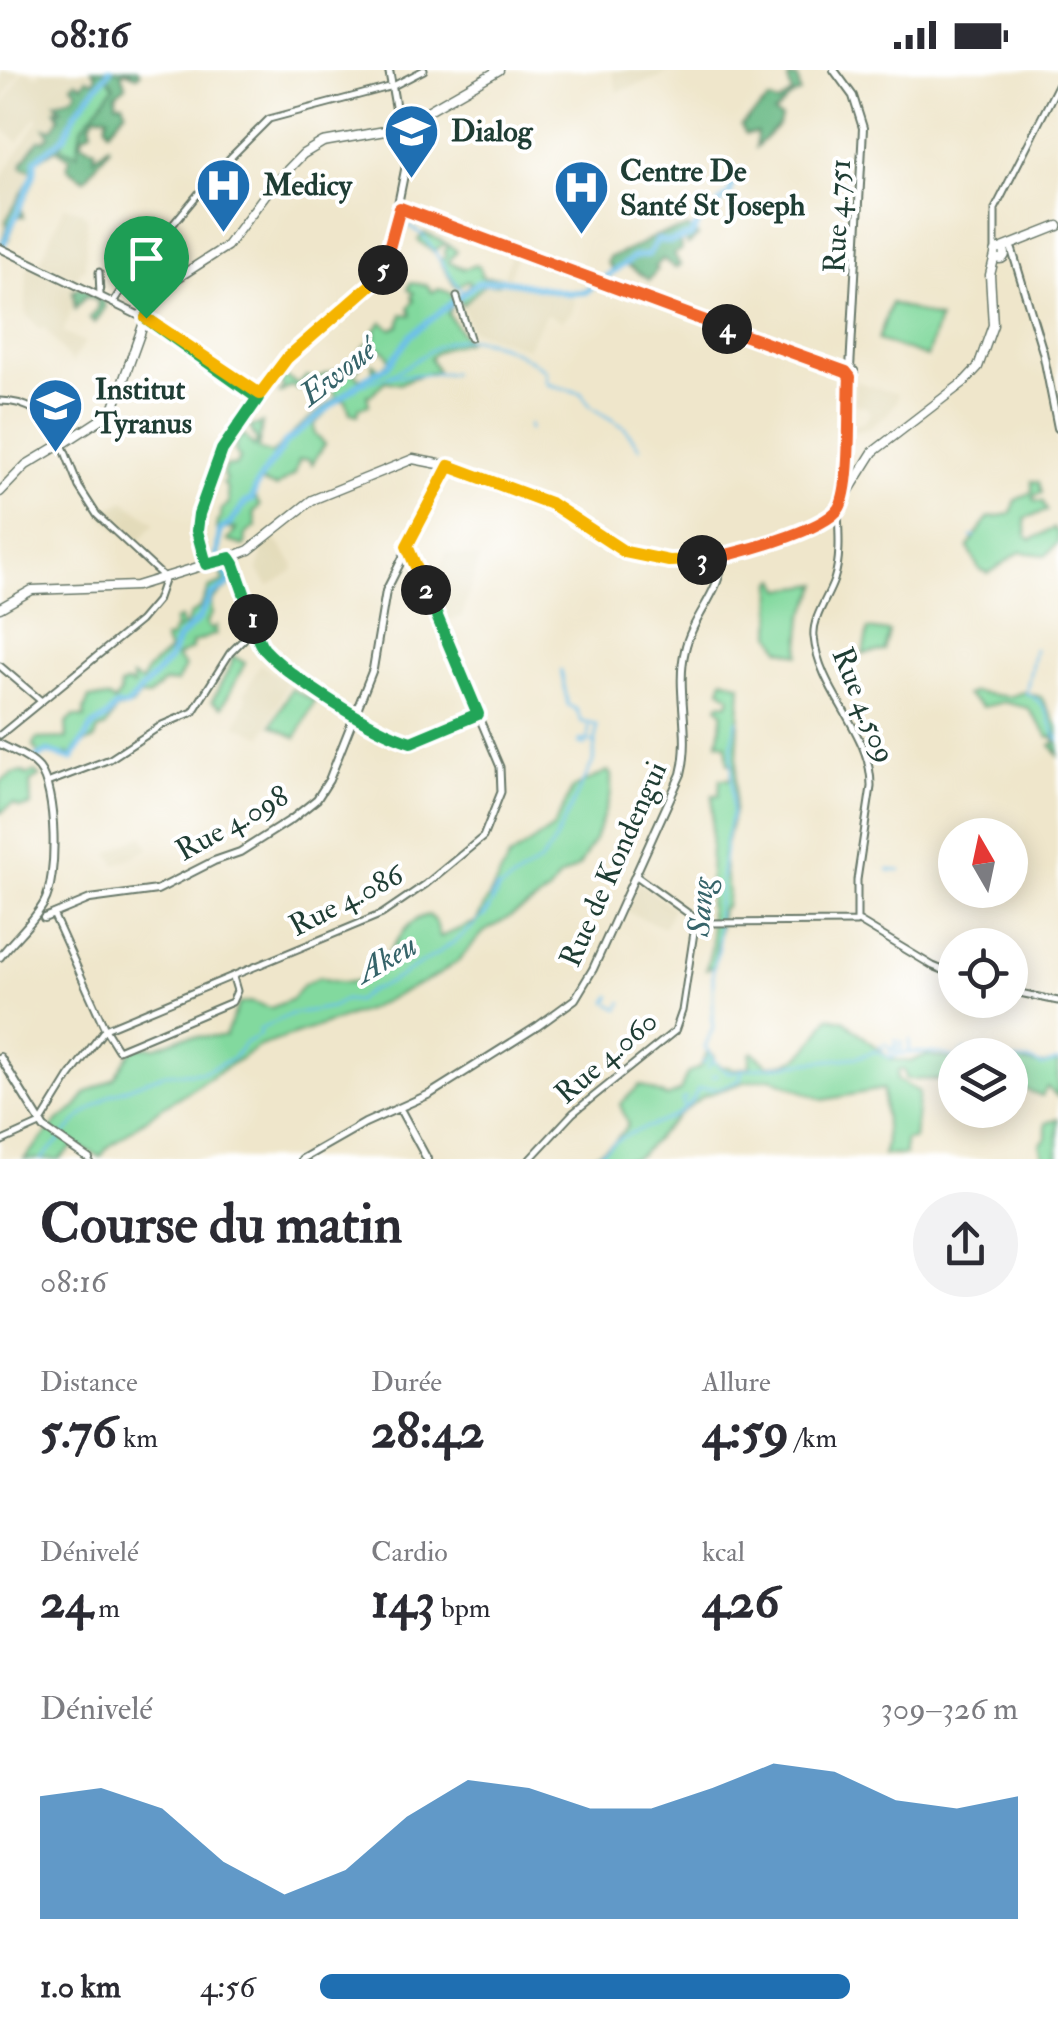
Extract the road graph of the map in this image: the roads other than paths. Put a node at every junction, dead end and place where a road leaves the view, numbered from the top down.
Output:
1 (389, 70) edge
2 (424, 70) edge
3 (499, 70) edge
4 (834, 71) edge
5 (1058, 84) edge
6 (393, 86) junction
7 (400, 126) junction
8 (400, 208) junction
9 (1058, 228) edge
10 (0, 248) edge
11 (1000, 252) junction
12 (99, 272) dead end
13 (100, 294) junction
14 (458, 300) dead end
15 (114, 302) junction
16 (146, 319) junction
17 (470, 338) dead end
18 (849, 373) junction
19 (259, 396) junction
20 (0, 401) edge
21 (1058, 428) edge
22 (61, 441) junction
23 (449, 466) junction
24 (0, 492) edge
25 (845, 494) junction
26 (838, 510) junction
27 (407, 546) junction
28 (402, 555) junction
29 (722, 557) junction
30 (219, 561) junction
31 (413, 562) junction
32 (165, 578) junction
33 (0, 608) edge
34 (255, 628) junction
35 (0, 666) edge
36 (40, 700) junction
37 (353, 714) junction
38 (478, 714) junction
39 (0, 735) edge
40 (0, 744) edge
41 (47, 783) junction
42 (635, 875) junction
43 (45, 916) junction
44 (696, 919) junction
45 (858, 921) junction
46 (0, 957) edge
47 (938, 968) edge
48 (233, 977) junction
49 (1028, 994) edge
50 (1058, 1000) edge
51 (105, 1030) junction
52 (0, 1057) edge
53 (400, 1109) junction
54 (40, 1124) junction
55 (0, 1142) edge
56 (89, 1159) edge
57 (302, 1159) edge
58 (428, 1159) edge
59 (530, 1159) edge

1 - 6 main road
2 - 6 street
3 - 7 main road
4 - 18 main road, Rue 4.751
5 - 11 street
6 - 7 main road
6 - 15 street
7 - 8 main road
7 - 16 main road
8 - 18 street
8 - 19 main road
9 - 11 main road
10 - 13 main road
11 - 21 main road
11 - 25 main road
12 - 13 street
13 - 15 main road
14 - 17 street
15 - 16 main road
16 - 19 main road
16 - 22 main road
18 - 25 main road, Rue 4.751
19 - 30 main road
20 - 22 street
22 - 24 main road
22 - 32 street
23 - 27 main road, Rue 4.098
23 - 29 main road
23 - 30 main road
25 - 26 main road
26 - 29 main road
26 - 45 street, Rue 4.509
27 - 28 main road, Rue 4.098
27 - 31 street, Rue 4.086
28 - 31 street
28 - 37 main road, Rue 4.098
29 - 42 main road, Rue de Kondengui
30 - 32 main road
30 - 34 street
31 - 38 street, Rue 4.086
32 - 33 main road
32 - 36 street
34 - 37 street
34 - 41 street
35 - 36 street
36 - 39 street
37 - 38 street
37 - 43 main road, Rue 4.098
38 - 48 street, Rue 4.086
40 - 41 main road
41 - 43 main road
42 - 44 street
42 - 53 main road, Rue de Kondengui
43 - 46 main road, Rue 4.098
43 - 51 street
44 - 45 street
44 - 59 street, Rue 4.060
45 - 47 street
48 - 51 street, Rue 4.086
48 - 51 street
49 - 50 street
51 - 54 street
52 - 54 main road
53 - 57 main road, Rue de Kondengui
53 - 58 main road
54 - 55 street
54 - 56 main road

